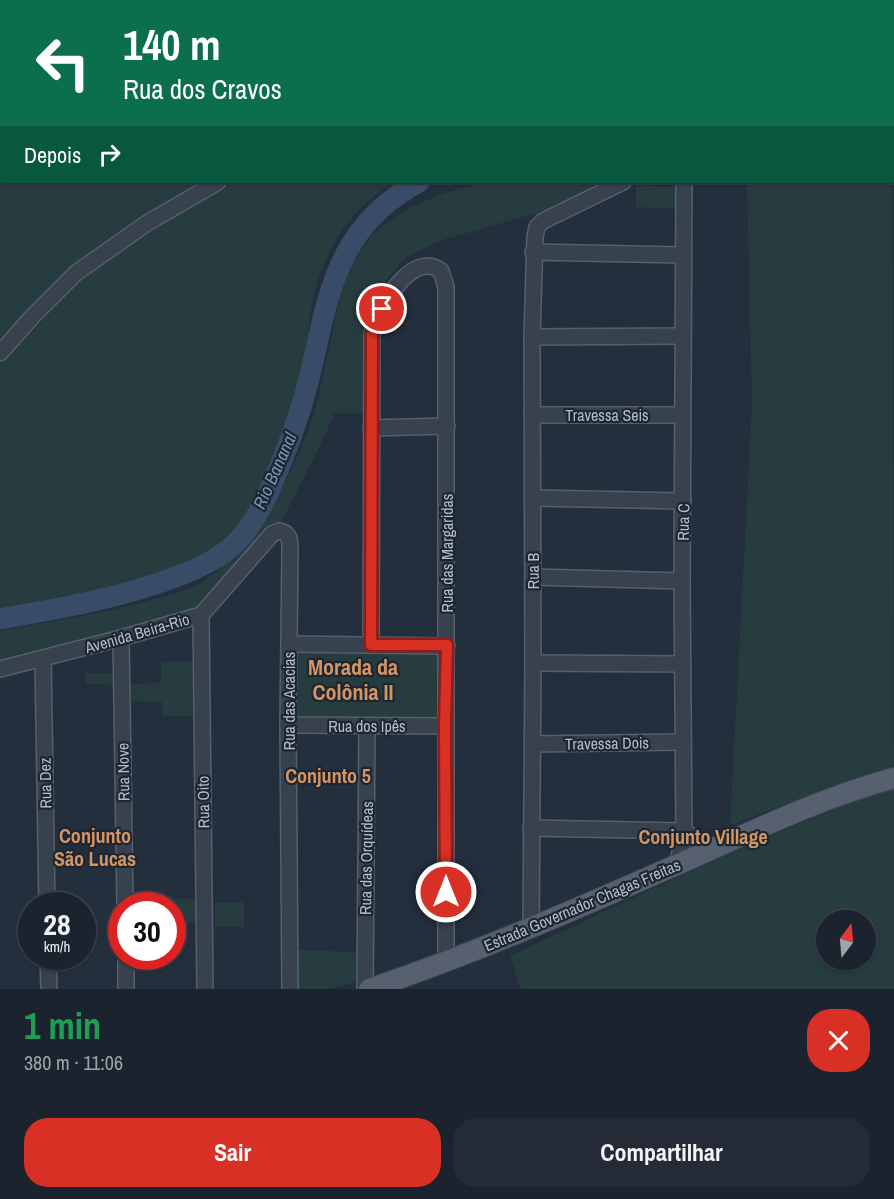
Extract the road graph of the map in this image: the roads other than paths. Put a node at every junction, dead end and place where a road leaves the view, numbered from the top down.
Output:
1 (216, 183) edge
2 (621, 183) edge
3 (684, 183) edge
4 (533, 252) junction
5 (682, 255) junction
6 (682, 336) junction
7 (532, 337) junction
8 (0, 353) edge
9 (532, 415) junction
10 (682, 415) junction
11 (447, 426) junction
12 (371, 428) junction
13 (534, 498) junction
14 (683, 501) junction
15 (275, 532) joint
16 (533, 577) junction
17 (682, 581) junction
18 (201, 615) junction
19 (121, 638) junction
20 (289, 644) junction
21 (371, 645) junction
22 (447, 645) junction
23 (43, 659) junction
24 (533, 663) junction
25 (682, 664) junction
26 (0, 669) edge
27 (288, 725) junction
28 (445, 726) junction
29 (367, 727) junction
30 (683, 742) junction
31 (532, 744) junction
32 (894, 778) edge
33 (531, 828) junction
34 (685, 832) junction
35 (711, 849) junction
36 (677, 865) junction
37 (48, 892) edge
38 (125, 892) edge
39 (531, 928) junction
40 (446, 963) junction
41 (48, 970) edge
42 (126, 970) edge
43 (49, 989) edge
44 (126, 989) edge
45 (204, 989) edge
46 (290, 989) edge
47 (367, 989) edge

1 - 8 street
2 - 4 street, Rua B
3 - 5 street, Rua C
4 - 5 street
4 - 7 street, Rua B
5 - 6 street, Rua C
6 - 7 street
6 - 10 street, Rua C
7 - 9 street, Rua B
9 - 10 street, Travessa Seis
9 - 13 street, Rua B
10 - 14 street, Rua C
11 - 12 street
11 - 12 street, Rua das Margaridas
11 - 22 street, Rua das Margaridas
12 - 21 street
13 - 14 street
13 - 16 street, Rua B
14 - 17 street, Rua C
15 - 18 street, Avenida Beira-Rio
15 - 20 street, Rua das Acacias
16 - 17 street
16 - 24 street, Rua B
17 - 25 street, Rua C
18 - 19 street, Avenida Beira-Rio
18 - 45 street, Rua Oito
19 - 23 street, Avenida Beira-Rio
19 - 38 street, Rua Nove
20 - 21 street
20 - 27 street, Rua das Acacias
21 - 22 street
22 - 28 street, Rua das Margaridas
23 - 26 street, Avenida Beira-Rio
23 - 37 street, Rua Dez
24 - 25 street
24 - 31 street, Rua B
25 - 30 street, Rua C
27 - 29 street, Rua dos Ipês
27 - 46 street, Rua das Acacias
28 - 29 street, Rua dos Ipês
28 - 40 street, Rua das Margaridas
29 - 47 street, Rua das Orquídeas
30 - 31 street, Travessa Dois
30 - 34 street, Rua C
31 - 33 street, Rua B
32 - 35 main road, Estrada Governador Chagas Freitas
33 - 34 street
33 - 39 street, Rua B
34 - 35 street
34 - 36 street, Rua C
35 - 36 main road, Estrada Governador Chagas Freitas
36 - 39 main road, Estrada Governador Chagas Freitas
39 - 40 main road, Estrada Governador Chagas Freitas
40 - 47 main road, Estrada Governador Chagas Freitas
41 - 43 street
42 - 44 street

